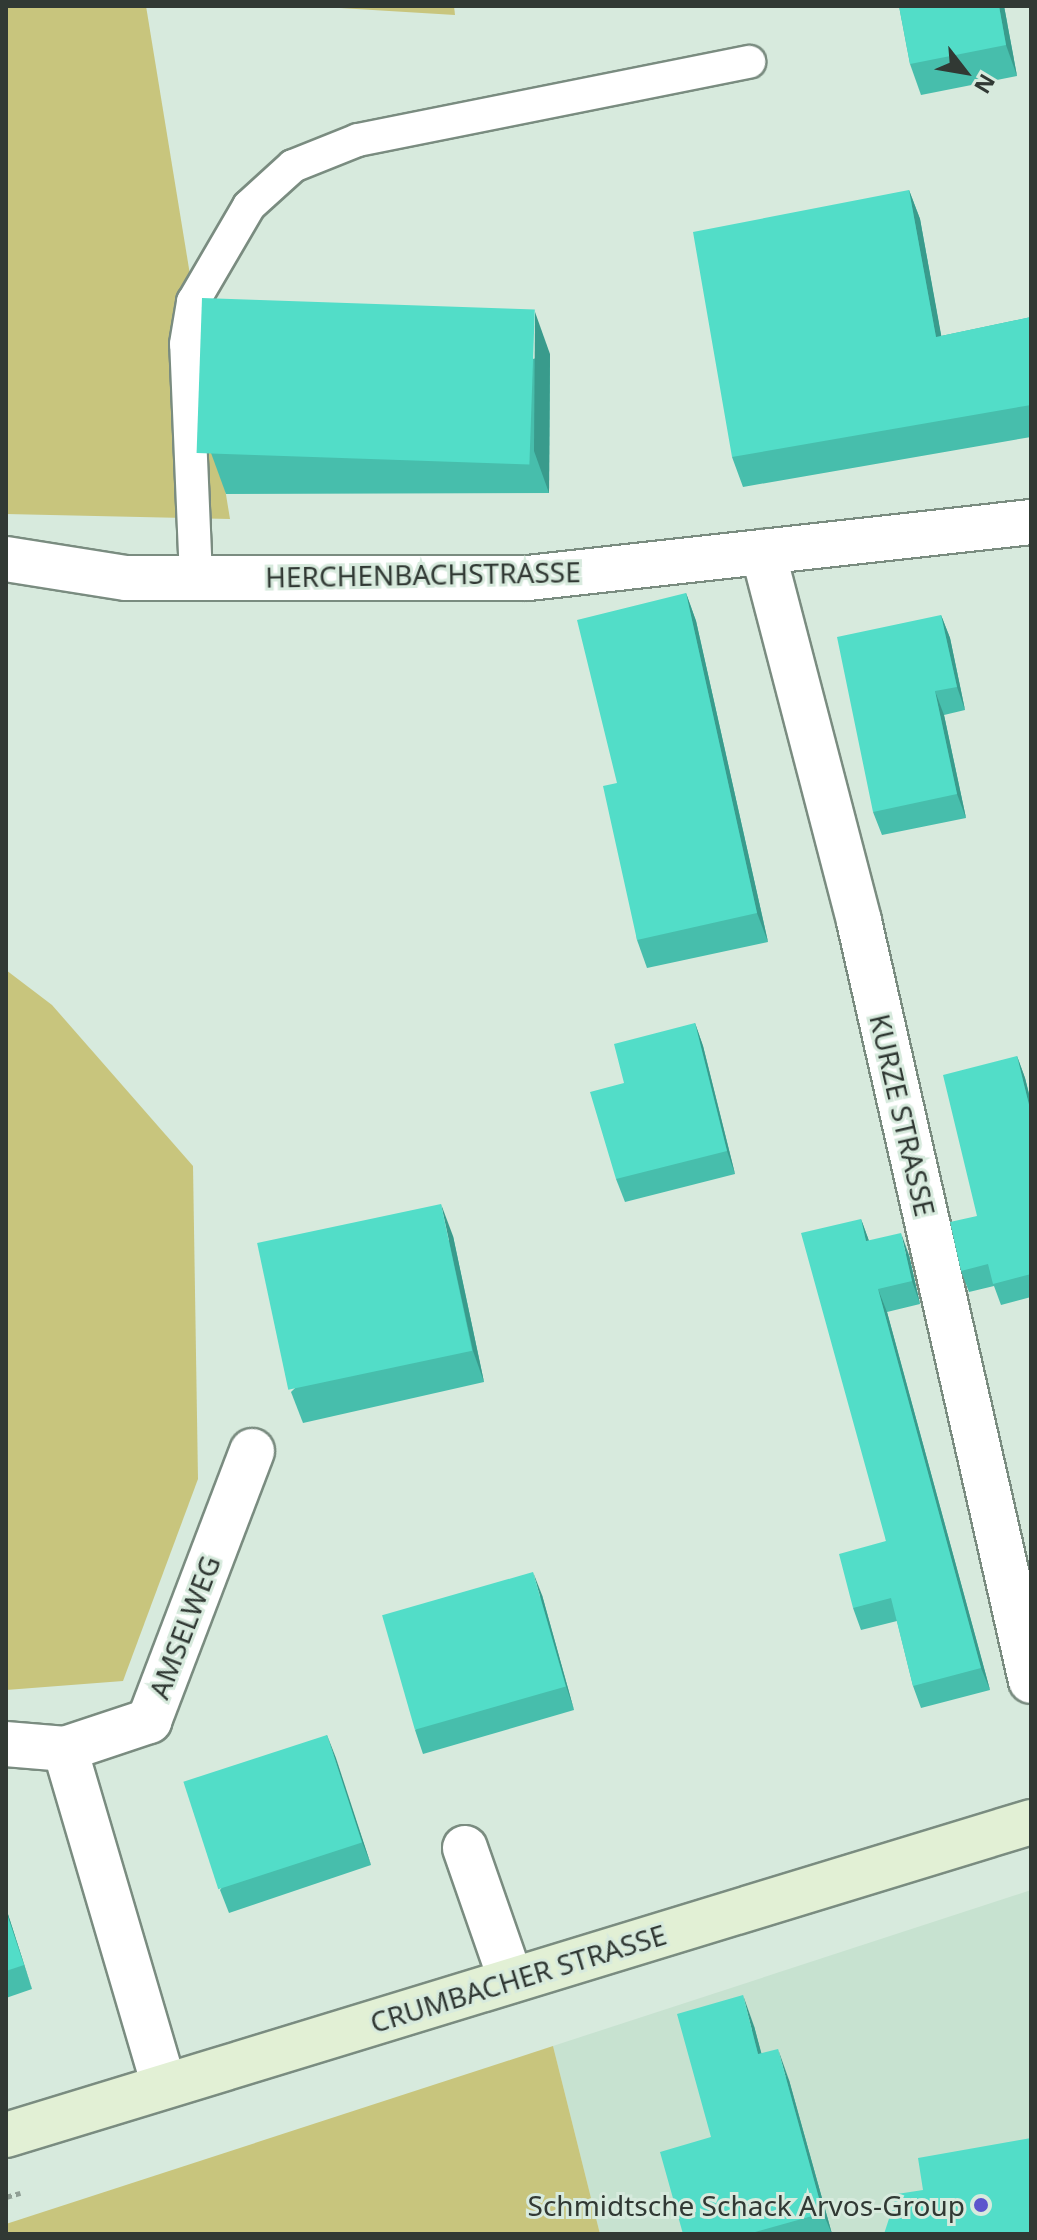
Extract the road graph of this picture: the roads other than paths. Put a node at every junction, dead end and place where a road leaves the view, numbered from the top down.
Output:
1 (749, 62) dead end
2 (1031, 522) edge
3 (763, 552) junction
4 (6, 559) edge
5 (196, 578) junction
6 (252, 1451) dead end
7 (1031, 1681) edge
8 (6, 1744) edge
9 (65, 1749) junction
10 (1031, 1822) edge
11 (465, 1848) dead end
12 (511, 1980) junction
13 (164, 2085) junction
14 (6, 2135) edge

1 - 5 lane
2 - 3 street, HERCHENBACHSTRASSE
3 - 5 street, HERCHENBACHSTRASSE
3 - 7 street, KURZE STRASSE
4 - 5 street, HERCHENBACHSTRASSE
6 - 9 street, AMSELWEG
8 - 9 street, AMSELWEG
9 - 13 street
10 - 12 main road, CRUMBACHER STRASSE
11 - 12 street
12 - 13 main road, CRUMBACHER STRASSE
13 - 14 main road, CRUMBACHER STRASSE

